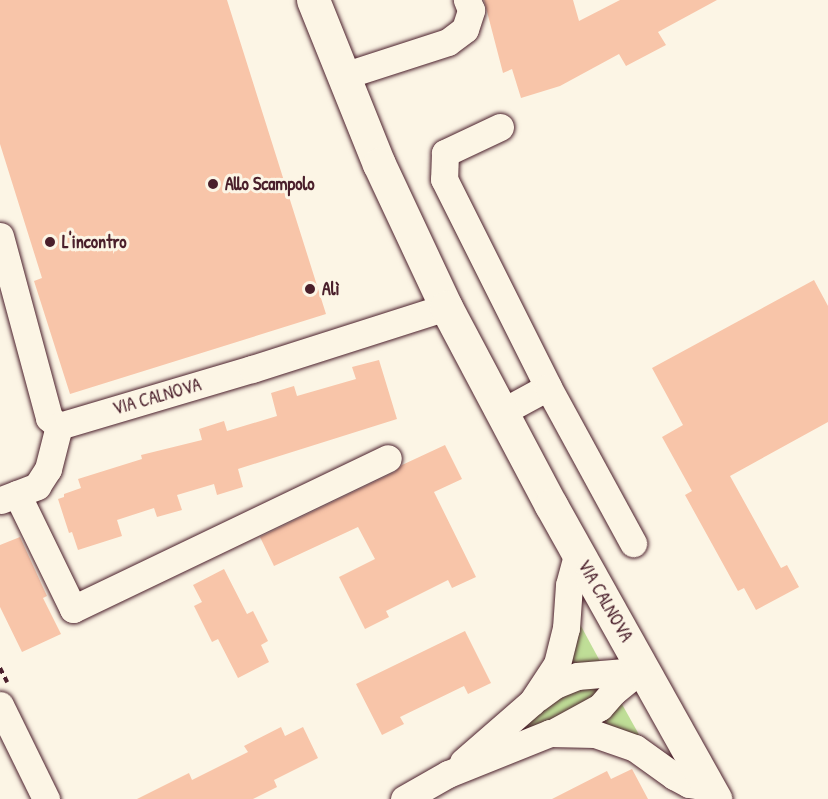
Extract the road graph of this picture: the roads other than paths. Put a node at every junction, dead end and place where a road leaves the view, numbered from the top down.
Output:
1 (313, 0) edge
2 (468, 0) edge
3 (343, 76) junction
4 (500, 127) dead end
5 (0, 236) edge
6 (446, 307) junction
7 (548, 387) junction
8 (502, 412) junction
9 (59, 426) junction
10 (388, 458) dead end
11 (18, 493) edge
12 (633, 543) dead end
13 (578, 552) junction
14 (643, 667) junction
15 (532, 702) junction
16 (0, 705) edge
17 (550, 733) junction
18 (448, 774) junction
19 (712, 793) edge
20 (46, 799) edge
21 (404, 799) edge

1 - 3 main road, VIA CALNOVA
2 - 3 street
3 - 6 main road, VIA CALNOVA
4 - 7 street
5 - 9 street
6 - 8 main road, VIA CALNOVA
6 - 9 street, VIA CALNOVA
7 - 8 street
7 - 12 street
8 - 13 main road, VIA CALNOVA
9 - 11 street
10 - 11 street
13 - 14 main road, VIA CALNOVA
13 - 15 street
14 - 15 street
14 - 17 street
14 - 19 main road, VIA CALNOVA
15 - 18 street
16 - 20 street
17 - 18 street
17 - 19 street
18 - 21 street

